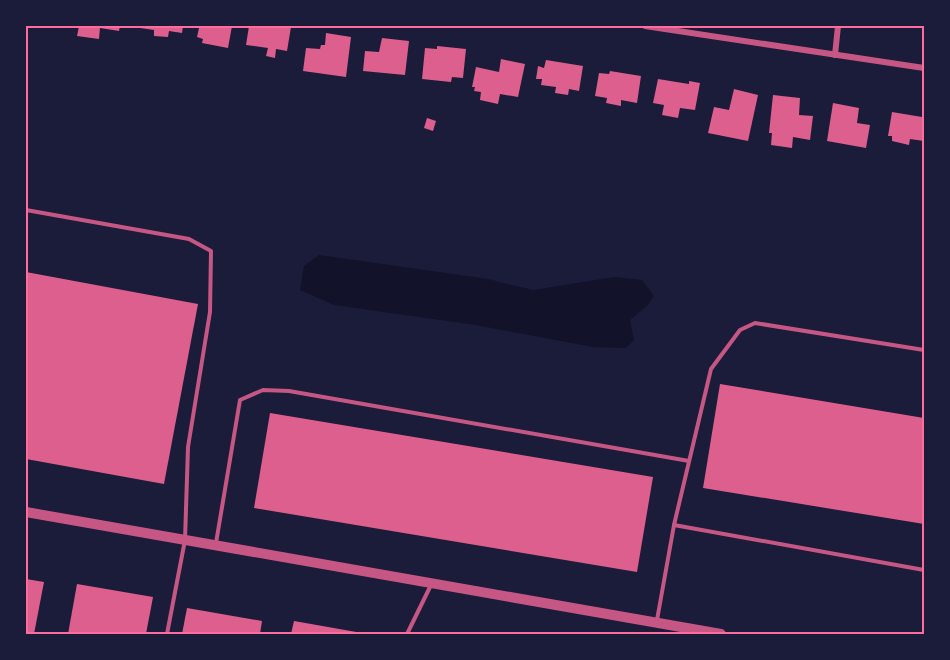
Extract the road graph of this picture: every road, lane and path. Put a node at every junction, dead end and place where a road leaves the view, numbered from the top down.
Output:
1 (645, 26) edge
2 (838, 26) edge
3 (835, 55) junction
4 (924, 68) edge
5 (26, 210) edge
6 (924, 350) edge
7 (689, 461) junction
8 (26, 512) edge
9 (674, 525) junction
10 (185, 540) junction
11 (216, 546) junction
12 (924, 570) edge
13 (432, 584) junction
14 (656, 622) junction
15 (167, 634) edge
16 (407, 634) edge
17 (721, 634) edge

1 - 3 street
2 - 3 street
3 - 4 street
5 - 10 lane
6 - 7 lane
7 - 9 lane
7 - 11 lane
8 - 10 street
9 - 12 lane
9 - 14 lane
10 - 11 street
10 - 15 lane
11 - 13 street
13 - 14 street
13 - 16 lane
14 - 17 street

